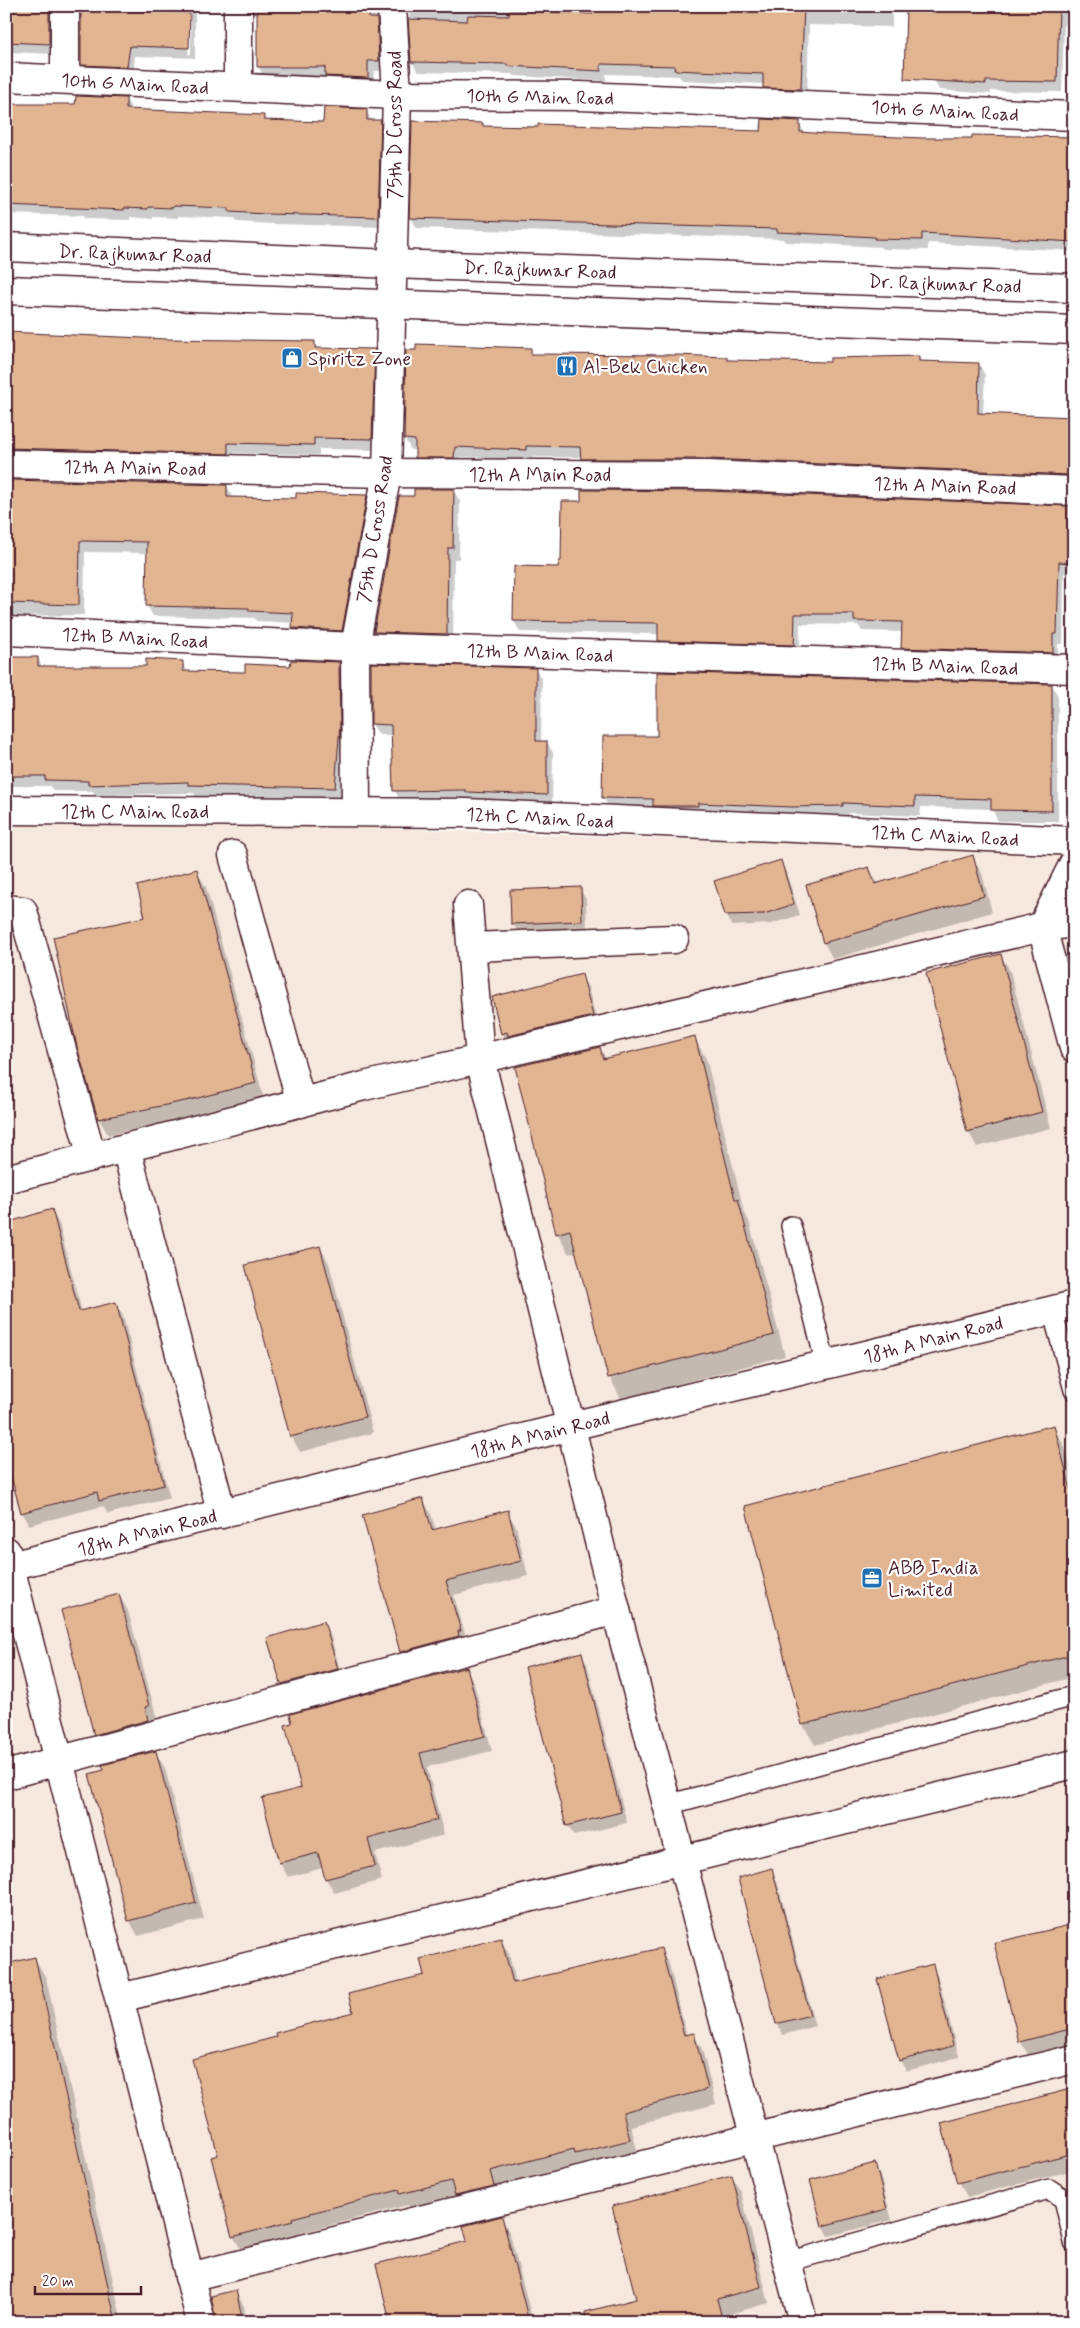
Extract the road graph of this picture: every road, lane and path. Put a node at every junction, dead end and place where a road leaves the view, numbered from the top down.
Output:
1 (65, 6) edge
2 (238, 6) edge
3 (392, 6) edge
4 (6, 77) edge
5 (65, 79) junction
6 (238, 87) junction
7 (397, 95) junction
8 (1074, 116) edge
9 (6, 247) edge
10 (392, 264) junction
11 (1074, 288) edge
12 (6, 290) edge
13 (391, 306) junction
14 (1074, 330) edge
15 (6, 464) edge
16 (386, 474) junction
17 (1074, 491) edge
18 (6, 631) edge
19 (355, 647) junction
20 (1074, 668) edge
21 (6, 810) edge
22 (356, 811) junction
23 (1074, 841) edge
24 (233, 855) dead end
25 (1074, 863) edge
26 (468, 905) dead end
27 (6, 909) edge
28 (1074, 923) edge
29 (1042, 927) junction
30 (674, 939) dead end
31 (472, 948) junction
32 (1074, 1048) edge
33 (480, 1059) junction
34 (302, 1102) junction
35 (126, 1148) junction
36 (92, 1157) junction
37 (6, 1179) edge
38 (791, 1226) dead end
39 (1063, 1308) edge
40 (826, 1365) junction
41 (1074, 1390) edge
42 (571, 1426) junction
43 (222, 1514) junction
44 (8, 1562) edge
45 (616, 1610) junction
46 (1074, 1696) edge
47 (61, 1762) junction
48 (1074, 1764) edge
49 (6, 1774) edge
50 (667, 1805) junction
51 (682, 1860) junction
52 (120, 1998) junction
53 (1074, 2059) edge
54 (755, 2137) junction
55 (1074, 2242) edge
56 (787, 2262) junction
57 (189, 2277) junction
58 (201, 2322) edge
59 (803, 2322) edge

1 - 5 street
2 - 6 street
3 - 7 street, 75th D Cross Road
4 - 5 street, 10th G Main Road
5 - 6 street, 10th G Main Road
6 - 7 street, 10th G Main Road
7 - 8 street, 10th G Main Road
7 - 10 street, 75th D Cross Road
9 - 10 street, Dr. Rajkumar Road
10 - 11 street, Dr. Rajkumar Road
10 - 13 street, 75th D Cross Road
12 - 13 street
13 - 14 street
13 - 16 street, 75th D Cross Road
15 - 16 street, 12th A Main Road
16 - 17 street, 12th A Main Road
16 - 19 street, 75th D Cross Road
18 - 19 street, 12th B Main Road
19 - 20 street, 12th B Main Road
19 - 22 street, 75th D Cross Road
21 - 22 street, 12th C Main Road
22 - 23 street, 12th C Main Road
24 - 34 street
25 - 29 street
26 - 31 street
27 - 36 street
28 - 29 street
29 - 32 street
29 - 33 street
30 - 31 street
31 - 33 street
33 - 34 street
33 - 42 street
34 - 35 street
35 - 36 street
35 - 43 street
36 - 37 street
38 - 40 lane
39 - 40 street, 18th A Main Road
39 - 41 lane
40 - 42 street, 18th A Main Road
42 - 43 street, 18th A Main Road
42 - 45 street
43 - 44 street, 18th A Main Road
44 - 47 street
45 - 47 street
45 - 50 street
46 - 50 lane
47 - 49 street
47 - 52 street
48 - 51 street
50 - 51 street
51 - 52 street
51 - 54 street
52 - 57 street
53 - 54 street
54 - 56 street
54 - 57 street
55 - 56 lane
56 - 59 street
57 - 58 street

